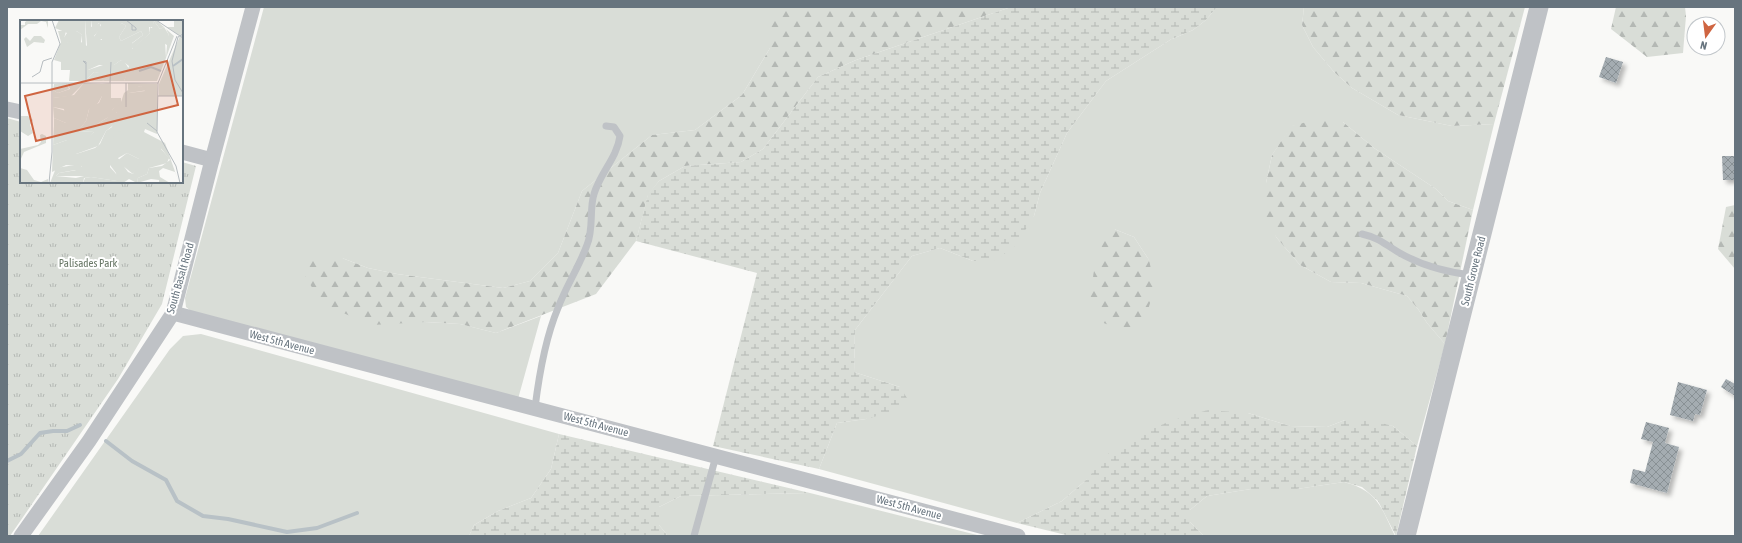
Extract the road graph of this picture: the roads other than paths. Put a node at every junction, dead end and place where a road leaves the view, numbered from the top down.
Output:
1 (253, 7) edge
2 (1539, 7) edge
3 (7, 109) edge
4 (20, 112) edge
5 (606, 126) dead end
6 (183, 152) edge
7 (212, 160) junction
8 (1362, 234) dead end
9 (1472, 275) junction
10 (173, 313) junction
11 (535, 408) junction
12 (716, 456) junction
13 (998, 533) edge
14 (21, 536) edge
15 (694, 536) edge
16 (1018, 536) edge
17 (1406, 536) edge

1 - 7 street, South Basalt Road
2 - 9 street, South Grove Road
3 - 4 street
5 - 11 lane
6 - 7 street
7 - 10 street, South Basalt Road
8 - 9 lane
9 - 17 street, South Grove Road
10 - 11 street, West 5th Avenue
10 - 14 street, South Basalt Road
11 - 12 street, West 5th Avenue
12 - 13 street, West 5th Avenue
12 - 15 lane
13 - 16 street, West 5th Avenue

